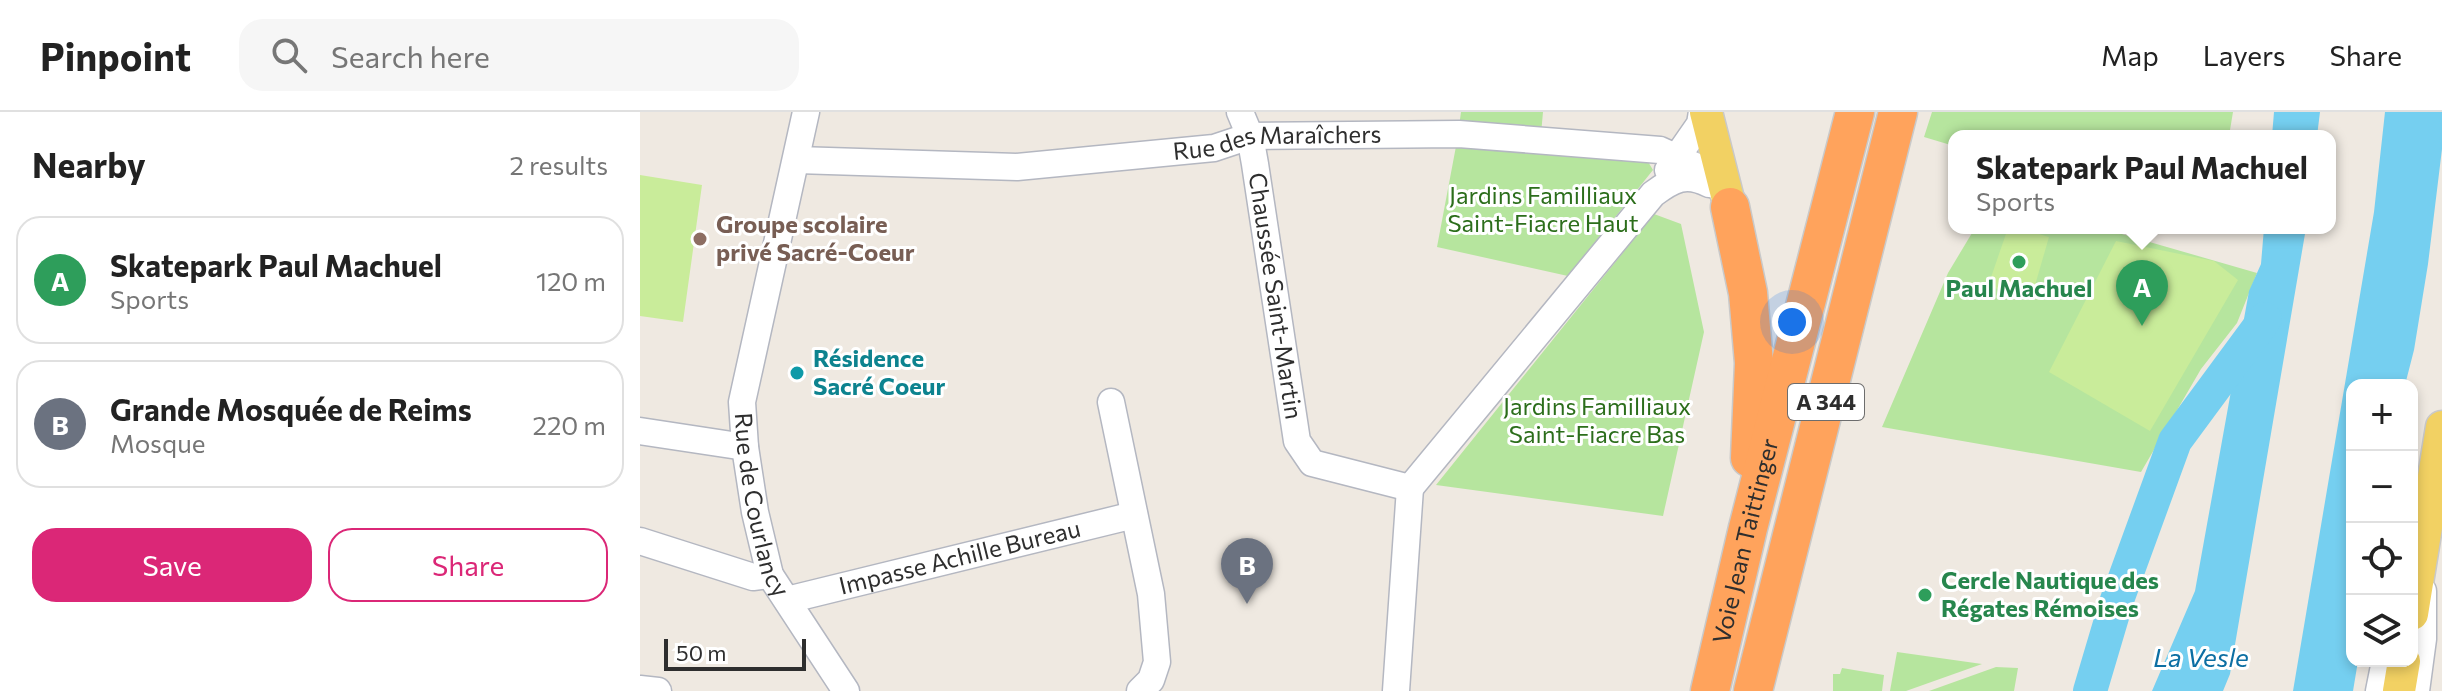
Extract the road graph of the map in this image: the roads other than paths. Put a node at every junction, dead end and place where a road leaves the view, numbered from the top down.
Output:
1 (806, 112) edge
2 (1704, 112) edge
3 (1855, 112) edge
4 (1898, 112) edge
5 (1459, 123) edge
6 (1245, 124) edge
7 (1718, 155) junction
8 (1675, 158) junction
9 (797, 160) junction
10 (1653, 194) junction
11 (1730, 207) junction
12 (1111, 402) dead end
13 (2442, 427) edge
14 (640, 431) edge
15 (745, 447) junction
16 (1410, 488) junction
17 (1134, 515) junction
18 (1748, 528) junction
19 (640, 541) edge
20 (2423, 546) junction
21 (2418, 560) edge
22 (770, 575) junction
23 (2415, 595) edge
24 (787, 600) junction
25 (2384, 667) edge
26 (2403, 667) edge
27 (640, 689) edge
28 (658, 691) edge
29 (846, 691) edge
30 (1140, 691) edge
31 (1396, 691) edge
32 (1710, 691) edge
33 (1753, 691) edge
34 (2379, 691) edge
35 (2399, 691) edge
36 (2416, 691) edge

1 - 9 street, Rue de Courlancy
2 - 7 main road
2 - 8 street
3 - 18 highway, Voie Jean Taittinger / A 344
4 - 33 highway, Voie Jean Taittinger / A 344
5 - 6 street, Rue des Maraîchers
5 - 8 street, Rue des Maraîchers
6 - 9 street, Rue des Maraîchers
6 - 16 street, Chaussée Saint-Martin
7 - 8 street
7 - 11 main road
8 - 10 street
8 - 11 street, Rue des Maraîchers
9 - 15 street, Rue de Courlancy
10 - 11 street
10 - 16 street
11 - 18 highway
12 - 17 street
13 - 20 main road
14 - 15 street
15 - 22 street, Rue de Courlancy
16 - 31 street
17 - 24 street, Impasse Achille Bureau
17 - 30 street
18 - 32 highway, Voie Jean Taittinger / A 344
19 - 22 street
20 - 21 street
20 - 23 main road
20 - 36 street
22 - 24 street, Rue de Courlancy
24 - 29 street, Rue de Courlancy
25 - 34 street
26 - 35 main road
27 - 28 street

